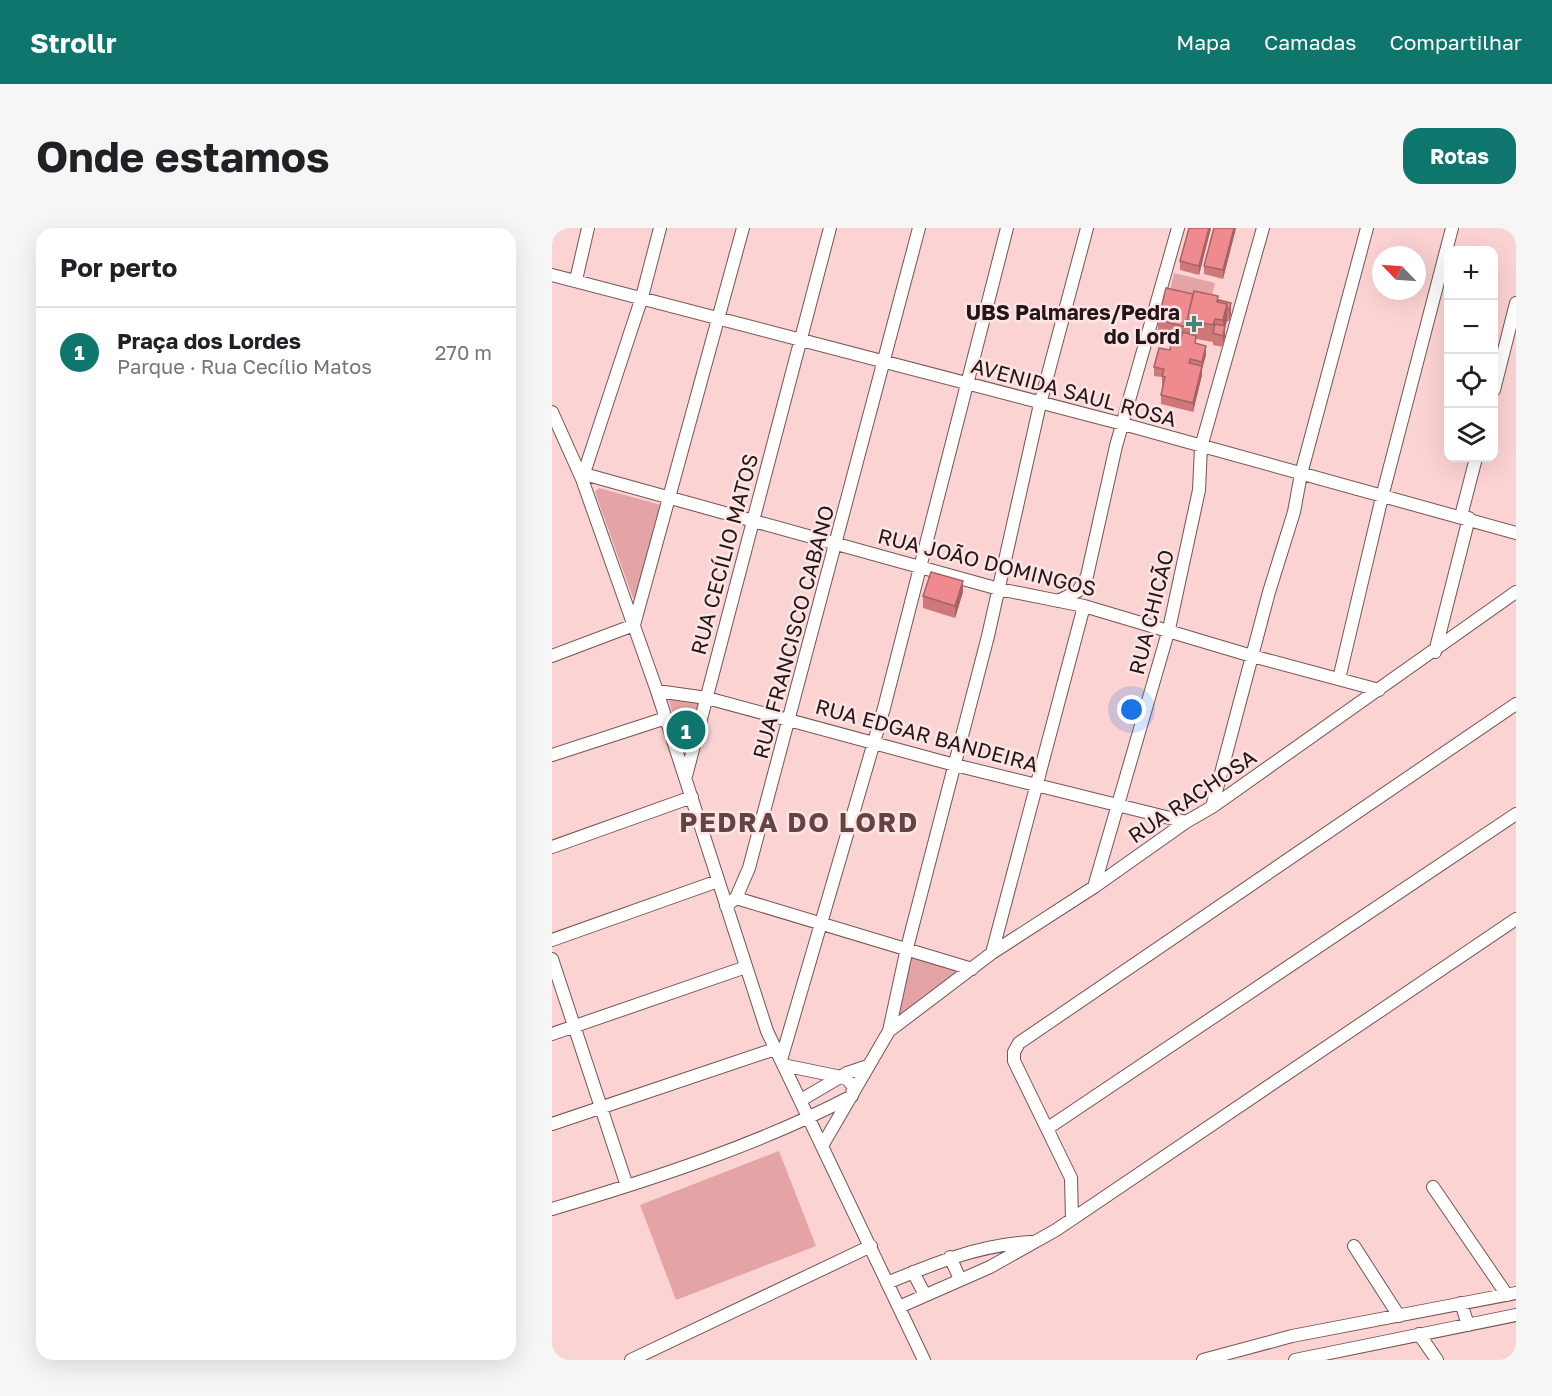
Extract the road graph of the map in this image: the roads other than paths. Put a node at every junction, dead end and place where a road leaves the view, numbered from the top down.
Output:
1 (588, 228) edge
2 (660, 228) edge
3 (743, 228) edge
4 (830, 228) edge
5 (919, 228) edge
6 (1006, 228) edge
7 (1087, 228) edge
8 (1178, 228) edge
9 (1263, 228) edge
10 (1367, 228) edge
11 (1452, 228) edge
12 (552, 275) edge
13 (576, 280) junction
14 (642, 297) junction
15 (1516, 303) edge
16 (718, 318) junction
17 (800, 341) junction
18 (885, 361) junction
19 (1498, 374) edge
20 (968, 384) junction
21 (1040, 404) junction
22 (552, 412) edge
23 (1123, 424) junction
24 (1202, 447) junction
25 (1475, 462) edge
26 (1301, 474) junction
27 (583, 476) junction
28 (1382, 497) junction
29 (669, 499) junction
30 (1465, 517) junction
31 (753, 518) junction
32 (1516, 533) edge
33 (837, 543) junction
34 (920, 567) junction
35 (999, 589) junction
36 (1516, 592) edge
37 (1058, 601) junction
38 (1084, 606) junction
39 (634, 625) junction
40 (1169, 629) junction
41 (1435, 652) junction
42 (552, 656) edge
43 (1252, 656) junction
44 (1339, 679) junction
45 (1379, 690) junction
46 (657, 691) junction
47 (707, 698) junction
48 (1516, 704) edge
49 (666, 718) junction
50 (790, 719) junction
51 (873, 742) junction
52 (552, 755) edge
53 (955, 765) junction
54 (686, 777) junction
55 (1038, 785) junction
56 (692, 797) junction
57 (1117, 805) junction
58 (1212, 807) junction
59 (1516, 814) edge
60 (1186, 822) junction
61 (552, 847) edge
62 (718, 881) junction
63 (1094, 887) junction
64 (731, 902) junction
65 (1516, 920) edge
66 (821, 923) junction
67 (552, 940) edge
68 (907, 948) junction
69 (992, 953) junction
70 (552, 959) edge
71 (746, 968) junction
72 (972, 969) junction
73 (573, 1027) junction
74 (890, 1031) junction
75 (552, 1034) edge
76 (780, 1058) junction
77 (867, 1066) junction
78 (839, 1078) junction
79 (852, 1096) junction
80 (801, 1100) junction
81 (601, 1107) junction
82 (809, 1118) junction
83 (552, 1124) edge
84 (1048, 1128) junction
85 (822, 1146) junction
86 (627, 1186) junction
87 (1433, 1187) dead end
88 (552, 1209) edge
89 (1072, 1219) junction
90 (1032, 1242) junction
91 (871, 1246) junction
92 (1354, 1246) dead end
93 (950, 1257) junction
94 (913, 1272) junction
95 (960, 1279) junction
96 (887, 1283) junction
97 (1512, 1294) edge
98 (925, 1295) junction
99 (1461, 1303) junction
100 (899, 1307) junction
101 (1516, 1315) edge
102 (1399, 1316) junction
103 (1468, 1325) junction
104 (1419, 1334) junction
105 (1312, 1358) edge
106 (631, 1360) edge
107 (924, 1360) edge
108 (1203, 1360) edge
109 (1295, 1360) edge
110 (1437, 1360) edge

1 - 13 street
2 - 14 street
3 - 16 street
4 - 17 street, RUA CECÍLIO MATOS
5 - 18 street, RUA FRANCISCO CABANO
6 - 20 street
7 - 21 street
8 - 23 street
9 - 24 street, RUA CHICÃO
10 - 26 street
11 - 28 street
12 - 13 street, AVENIDA SAUL ROSA
13 - 14 street, AVENIDA SAUL ROSA
14 - 16 street, AVENIDA SAUL ROSA
14 - 27 street
15 - 19 street
16 - 17 street, AVENIDA SAUL ROSA
16 - 29 street
17 - 18 street, AVENIDA SAUL ROSA
17 - 31 street, RUA CECÍLIO MATOS
18 - 20 street, AVENIDA SAUL ROSA
18 - 33 street, RUA FRANCISCO CABANO
20 - 21 street, AVENIDA SAUL ROSA
20 - 34 street
21 - 23 street, AVENIDA SAUL ROSA
21 - 35 street
22 - 27 street
23 - 24 street, AVENIDA SAUL ROSA
23 - 37 street
24 - 26 street, AVENIDA SAUL ROSA
24 - 40 street, RUA CHICÃO
25 - 30 street
26 - 28 street, AVENIDA SAUL ROSA
26 - 43 street
27 - 29 street, RUA JOÃO DOMINGOS
27 - 39 street
28 - 30 street, AVENIDA SAUL ROSA
28 - 44 street
29 - 31 street, RUA JOÃO DOMINGOS
29 - 39 street
30 - 32 street, AVENIDA SAUL ROSA
30 - 41 street
31 - 33 street, RUA JOÃO DOMINGOS
31 - 47 street, RUA CECÍLIO MATOS
33 - 34 street, RUA JOÃO DOMINGOS
33 - 50 street, RUA FRANCISCO CABANO
34 - 35 street, RUA JOÃO DOMINGOS
34 - 51 street
35 - 37 street, RUA JOÃO DOMINGOS
35 - 53 street
36 - 41 street, RUA RACHOSA
37 - 38 street, RUA JOÃO DOMINGOS
38 - 40 street, RUA JOÃO DOMINGOS
38 - 55 street
39 - 42 street
39 - 46 street
40 - 43 street, RUA JOÃO DOMINGOS
40 - 57 street, RUA CHICÃO
41 - 45 street, RUA RACHOSA
43 - 44 street, RUA JOÃO DOMINGOS
43 - 58 street
44 - 45 street, RUA JOÃO DOMINGOS
45 - 58 street, RUA RACHOSA
46 - 47 street, RUA EDGAR BANDEIRA
46 - 49 street
47 - 50 street, RUA EDGAR BANDEIRA
47 - 54 street, RUA CECÍLIO MATOS
48 - 84 street
49 - 52 street
49 - 54 street
50 - 51 street, RUA EDGAR BANDEIRA
50 - 64 street, RUA FRANCISCO CABANO
51 - 53 street, RUA EDGAR BANDEIRA
51 - 66 street
53 - 55 street, RUA EDGAR BANDEIRA
53 - 68 street
54 - 56 street
55 - 57 street, RUA EDGAR BANDEIRA
55 - 69 street
56 - 61 street
56 - 62 street
57 - 60 street, RUA EDGAR BANDEIRA
57 - 63 street, RUA CHICÃO
58 - 60 street, RUA RACHOSA
59 - 84 street
60 - 63 street, RUA RACHOSA
62 - 64 street
62 - 67 street
63 - 69 street, RUA RACHOSA
64 - 66 street
64 - 71 street
65 - 89 street
66 - 68 street
66 - 76 street
68 - 72 street
68 - 74 street
69 - 72 street, RUA RACHOSA
70 - 73 street
71 - 73 street
71 - 76 street
72 - 74 street, RUA RACHOSA
73 - 75 street
73 - 81 street
74 - 77 street
76 - 78 street
76 - 80 street
76 - 81 street
77 - 78 street
77 - 79 street
78 - 79 street
78 - 80 street
79 - 82 street
79 - 85 street
80 - 82 street
81 - 83 street
81 - 86 street
82 - 85 street
82 - 86 street
84 - 89 street
85 - 91 street
86 - 88 street
87 - 97 street
89 - 90 street
90 - 93 street
90 - 95 street
91 - 96 street
91 - 106 street
92 - 102 street
93 - 94 street
93 - 95 street
94 - 96 street
94 - 98 street
95 - 98 street
96 - 100 street
97 - 99 street
98 - 100 street
99 - 102 street
99 - 103 street
100 - 107 street
101 - 103 street
102 - 108 street
103 - 104 street
104 - 105 street
104 - 110 street
105 - 109 street

